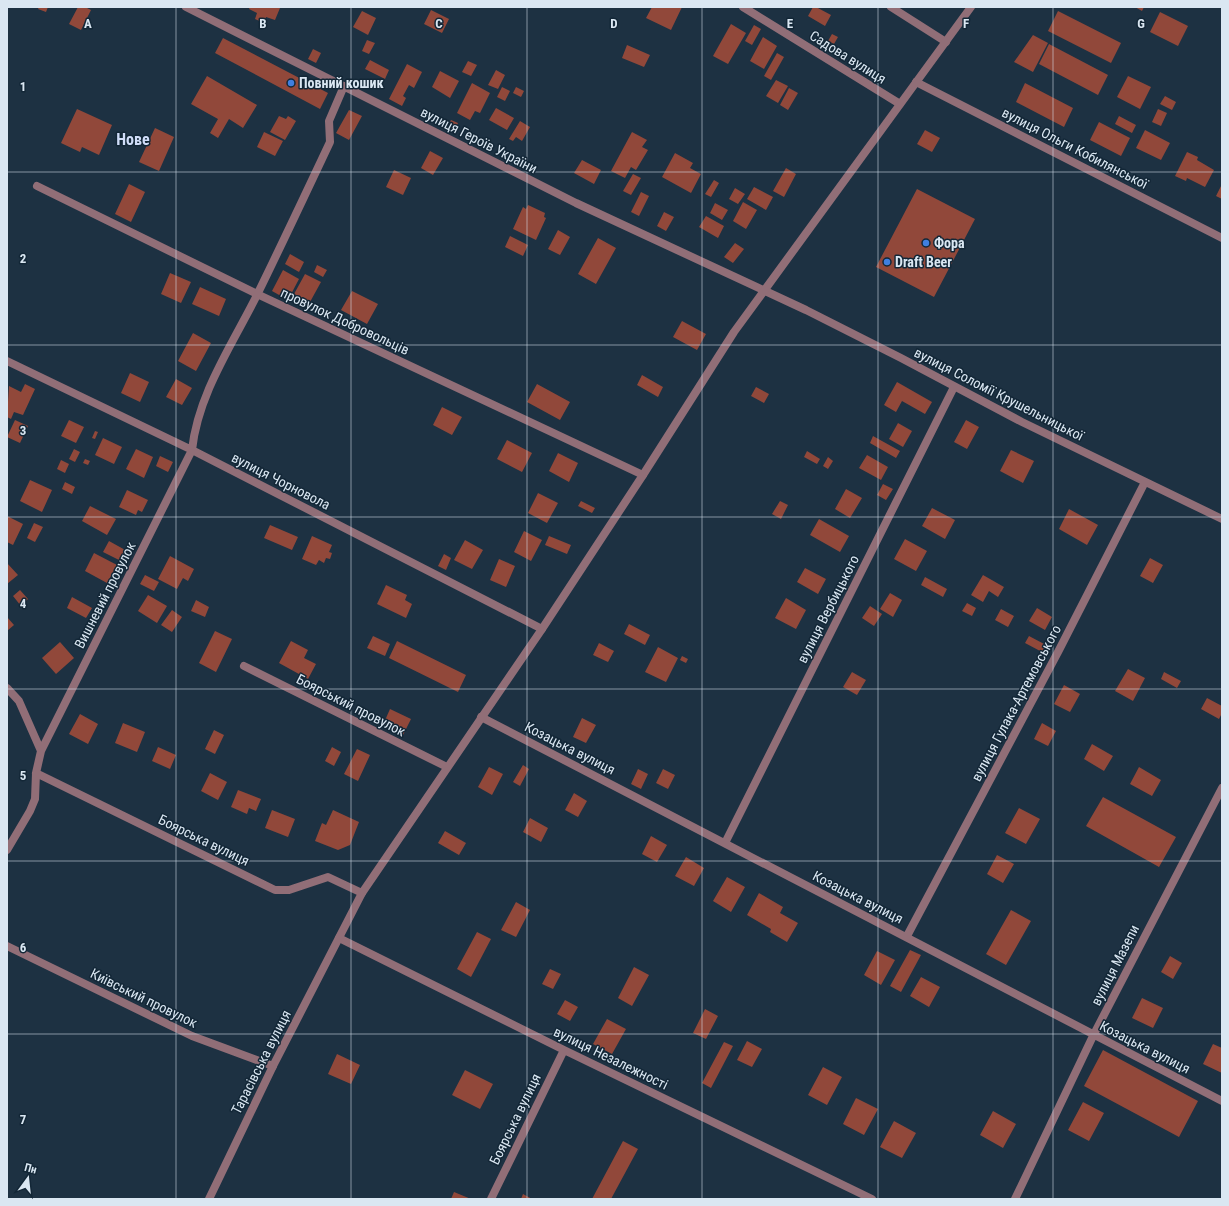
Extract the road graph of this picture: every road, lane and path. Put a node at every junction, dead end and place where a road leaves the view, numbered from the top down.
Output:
1 (186, 7) edge
2 (743, 7) edge
3 (891, 7) edge
4 (971, 7) edge
5 (946, 42) junction
6 (916, 82) junction
7 (344, 86) junction
8 (900, 104) junction
9 (37, 186) dead end
10 (1222, 238) edge
11 (763, 291) junction
12 (258, 294) junction
13 (7, 361) edge
14 (954, 387) junction
15 (192, 450) junction
16 (643, 475) junction
17 (1145, 482) junction
18 (1222, 519) edge
19 (542, 629) junction
20 (244, 666) dead end
21 (7, 688) edge
22 (481, 717) junction
23 (41, 751) junction
24 (447, 768) junction
25 (36, 773) junction
26 (1222, 788) edge
27 (725, 843) junction
28 (7, 850) edge
29 (362, 893) junction
30 (907, 936) junction
31 (339, 938) junction
32 (7, 946) edge
33 (1093, 1036) junction
34 (564, 1050) junction
35 (273, 1066) junction
36 (1222, 1101) edge
37 (209, 1199) edge
38 (491, 1199) edge
39 (872, 1199) edge
40 (1015, 1199) edge

1 - 7 street, вулиця Героїв України
2 - 8 street, Садова вулиця
3 - 5 street
4 - 5 street, Тарасівська вулиця
5 - 6 street, Тарасівська вулиця
6 - 8 street, Тарасівська вулиця
6 - 10 street, вулиця Ольги Кобилянської
7 - 11 street, вулиця Героїв України
7 - 12 street
8 - 11 street, Тарасівська вулиця
9 - 12 street, провулок Добровольців
11 - 14 street, вулиця Соломії Крушельницької
11 - 16 street, Тарасівська вулиця
12 - 15 street
12 - 16 street, провулок Добровольців
13 - 15 street, вулиця Чорновола
14 - 17 street, вулиця Соломії Крушельницької
14 - 27 street, вулиця Вербицького
15 - 19 street, вулиця Чорновола
15 - 23 street, Вишневий провулок
16 - 19 street, Тарасівська вулиця
17 - 18 street, вулиця Соломії Крушельницької
17 - 30 street, вулиця Гулака-Артемовського
19 - 22 street, Тарасівська вулиця
20 - 24 street, Боярський провулок
21 - 23 street
22 - 24 street, Тарасівська вулиця
22 - 27 street, Козацька вулиця
23 - 25 street, Вишневий провулок
24 - 29 street, Тарасівська вулиця
25 - 28 street, Вишневий провулок
25 - 29 street, Боярська вулиця
26 - 33 street, вулиця Мазепи
27 - 30 street, Козацька вулиця
29 - 31 street, Тарасівська вулиця
30 - 33 street, Козацька вулиця
31 - 34 street, вулиця Незалежності
31 - 35 street, Тарасівська вулиця
32 - 35 street, Київський провулок
33 - 36 street, Козацька вулиця
33 - 40 street, вулиця Мазепи
34 - 38 street, Боярська вулиця
34 - 39 street, вулиця Незалежності
35 - 37 street, Тарасівська вулиця

